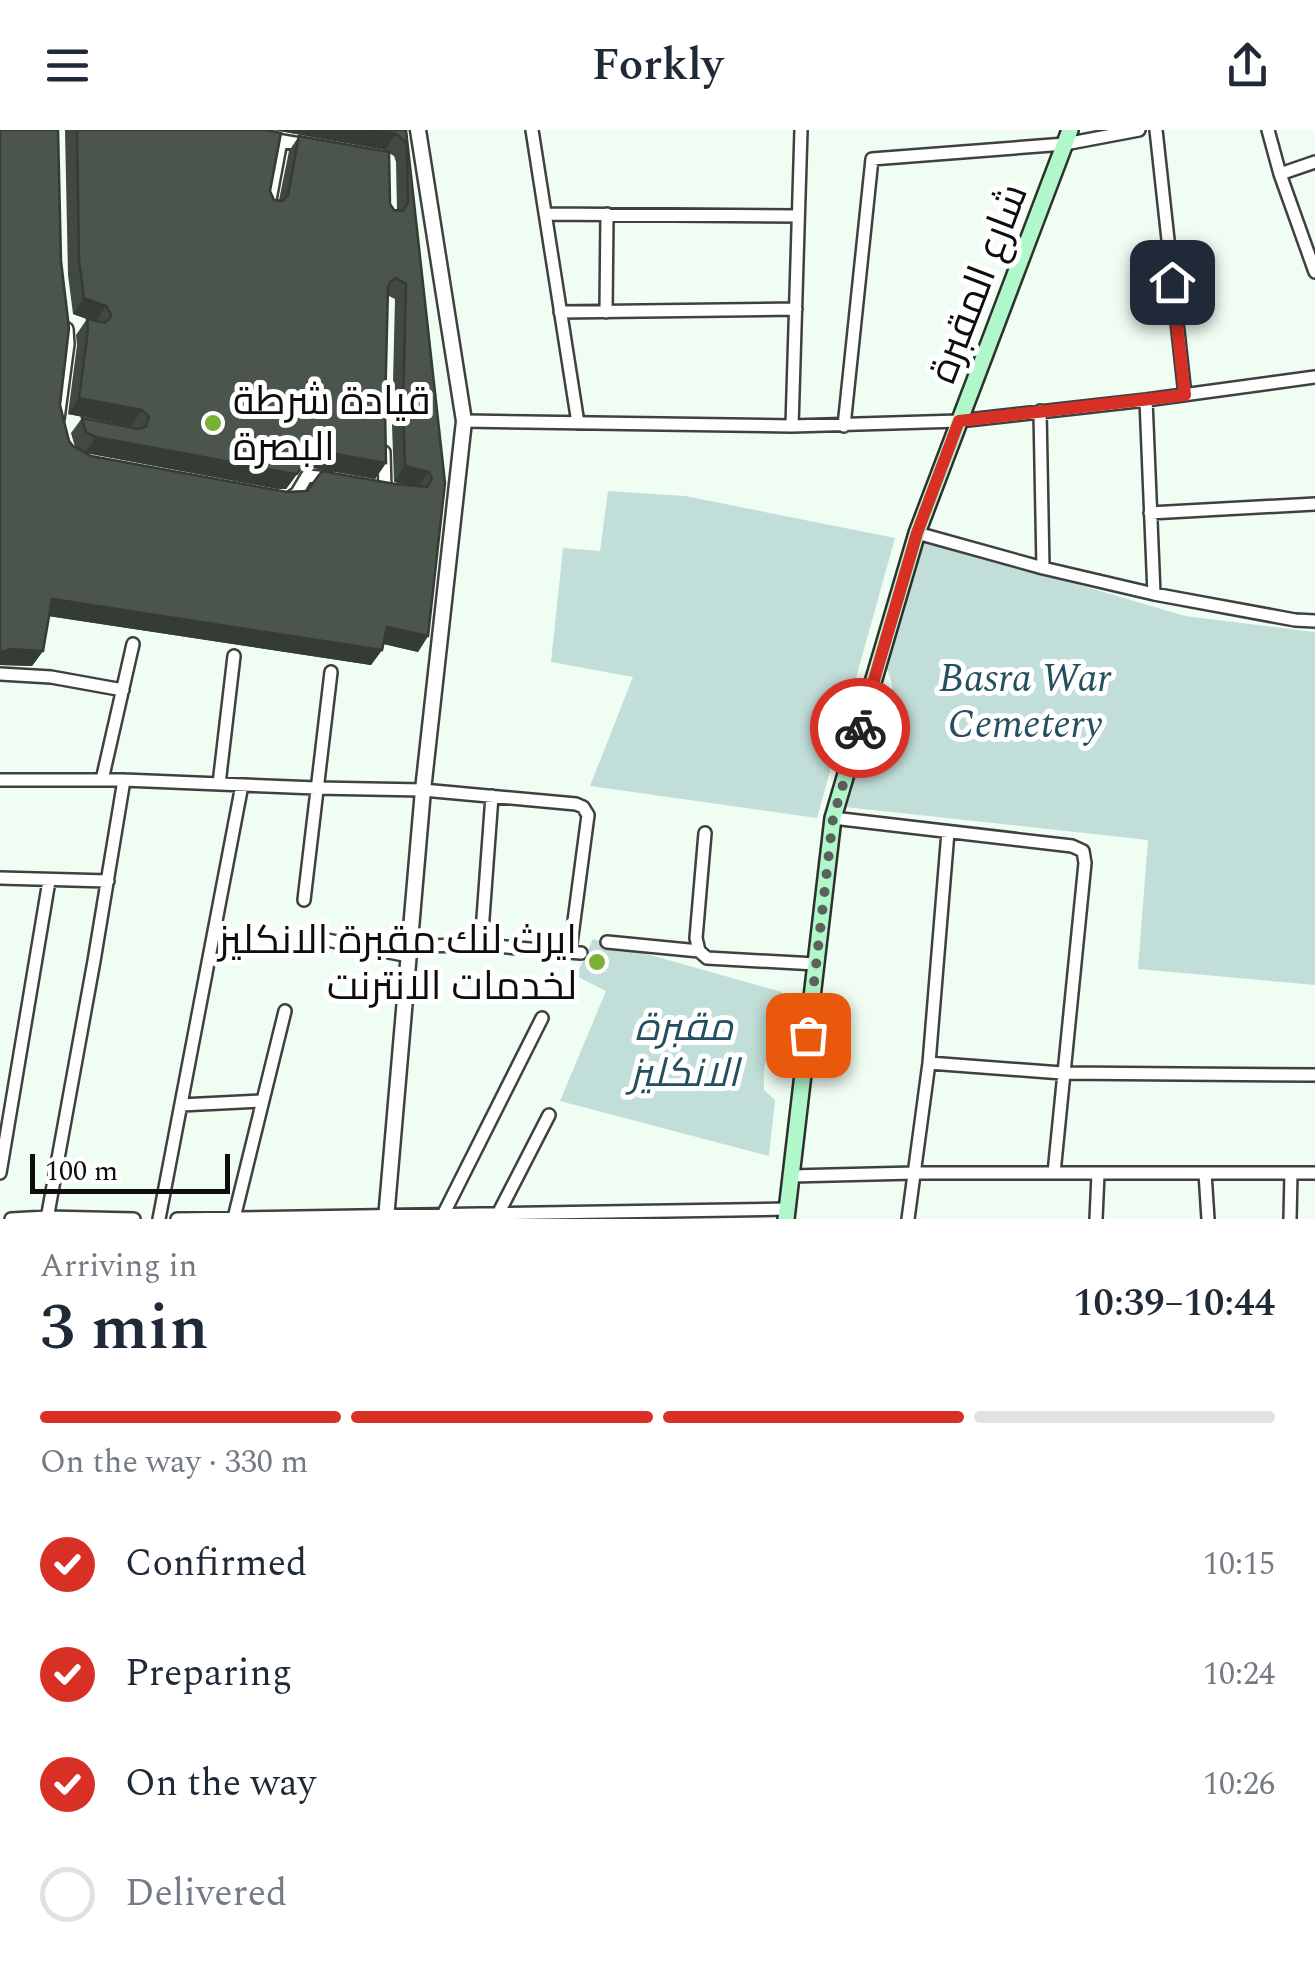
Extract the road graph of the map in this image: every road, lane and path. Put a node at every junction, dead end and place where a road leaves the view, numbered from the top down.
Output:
1 (418, 130) edge
2 (532, 130) edge
3 (801, 130) edge
4 (1139, 130) edge
5 (1156, 130) edge
6 (1268, 130) edge
7 (251, 136) edge
8 (1067, 137) edge
9 (281, 141) junction
10 (314, 146) edge
11 (1315, 162) edge
12 (1280, 174) junction
13 (268, 208) edge
14 (545, 214) junction
15 (608, 214) junction
16 (798, 216) junction
17 (1314, 266) edge
18 (796, 309) junction
19 (560, 312) junction
20 (606, 312) junction
21 (78, 326) dead end
22 (1315, 377) edge
23 (1185, 395) junction
24 (1146, 400) junction
25 (1040, 412) junction
26 (464, 420) junction
27 (58, 421) junction
28 (959, 421) junction
29 (578, 423) junction
30 (76, 424) dead end
31 (792, 426) junction
32 (844, 426) junction
33 (62, 437) edge
34 (384, 442) edge
35 (334, 480) edge
36 (368, 486) edge
37 (277, 498) edge
38 (1315, 504) edge
39 (1150, 513) junction
40 (917, 533) junction
41 (1044, 568) junction
42 (1154, 594) junction
43 (1315, 620) edge
44 (133, 644) dead end
45 (234, 656) dead end
46 (330, 672) dead end
47 (0, 674) edge
48 (122, 690) junction
49 (0, 780) edge
50 (102, 780) junction
51 (124, 780) junction
52 (219, 784) junction
53 (242, 785) junction
54 (316, 788) junction
55 (422, 790) junction
56 (492, 796) junction
57 (833, 818) junction
58 (948, 832) junction
59 (705, 833) dead end
60 (0, 878) edge
61 (49, 881) junction
62 (108, 881) junction
63 (304, 900) dead end
64 (327, 940) dead end
65 (607, 942) dead end
66 (480, 946) junction
67 (409, 951) junction
68 (699, 952) junction
69 (816, 964) junction
70 (285, 1011) dead end
71 (542, 1018) dead end
72 (929, 1063) junction
73 (1062, 1073) junction
74 (1315, 1074) edge
75 (261, 1102) junction
76 (181, 1105) junction
77 (549, 1115) dead end
78 (914, 1172) junction
79 (0, 1173) edge
80 (1054, 1173) junction
81 (1204, 1173) junction
82 (1290, 1173) junction
83 (1315, 1173) edge
84 (1098, 1174) junction
85 (791, 1176) junction
86 (787, 1214) edge
87 (443, 1216) junction
88 (496, 1217) edge
89 (47, 1218) edge
90 (234, 1218) edge
91 (386, 1218) edge
92 (11, 1219) edge
93 (115, 1219) edge
94 (134, 1219) edge
95 (159, 1219) edge
96 (177, 1219) edge
97 (195, 1219) edge
98 (908, 1219) edge
99 (1096, 1219) edge
100 (1208, 1219) edge
101 (1290, 1219) edge

1 - 26 street
2 - 14 street
3 - 16 street
4 - 8 street
5 - 23 street
6 - 12 street
7 - 9 street
8 - 28 main road, شارع المقبرة
8 - 32 street
9 - 10 street
9 - 13 street
11 - 12 street
12 - 17 street
14 - 15 street
14 - 19 street
15 - 16 street
15 - 20 street
16 - 18 street
18 - 20 street
18 - 31 street
19 - 20 street
19 - 29 street
21 - 27 street
22 - 23 street
23 - 24 street
24 - 25 street
24 - 39 street
25 - 28 street
25 - 41 street
26 - 29 street
26 - 55 street
27 - 30 street
27 - 33 street
28 - 32 street
28 - 40 main road, شارع المقبرة
29 - 31 street
31 - 32 street
34 - 36 street
35 - 37 street
38 - 39 street
39 - 42 street
40 - 41 street
40 - 57 main road, شارع المقبرة
41 - 42 street
42 - 43 street
44 - 48 street
45 - 52 street
46 - 54 street
47 - 48 street
48 - 50 street
49 - 50 street
50 - 51 street
51 - 52 street
51 - 62 street
52 - 53 street
53 - 54 street
53 - 76 street
54 - 55 street
54 - 63 street
55 - 56 street
55 - 67 street
56 - 66 street
56 - 66 street
57 - 58 street
57 - 69 main road, شارع المقبرة
58 - 72 street
58 - 73 street
59 - 68 street
60 - 61 street
61 - 62 street
61 - 79 street
62 - 89 street
64 - 67 street
65 - 68 street
66 - 67 street
67 - 91 street
68 - 69 street
69 - 85 main road, شارع المقبرة
70 - 75 street
71 - 87 street
72 - 73 street
72 - 78 street
73 - 74 street
73 - 80 street
75 - 76 street
75 - 90 street
76 - 95 street
77 - 88 street
78 - 80 street
78 - 85 street
78 - 98 street
80 - 84 street
81 - 82 street
81 - 84 street
81 - 100 street
82 - 83 street
82 - 101 street
84 - 99 street
85 - 86 main road, شارع المقبرة
86 - 88 street
87 - 88 street
87 - 91 street
89 - 92 street
89 - 93 street
90 - 91 street
90 - 97 street
93 - 94 street
96 - 97 street

